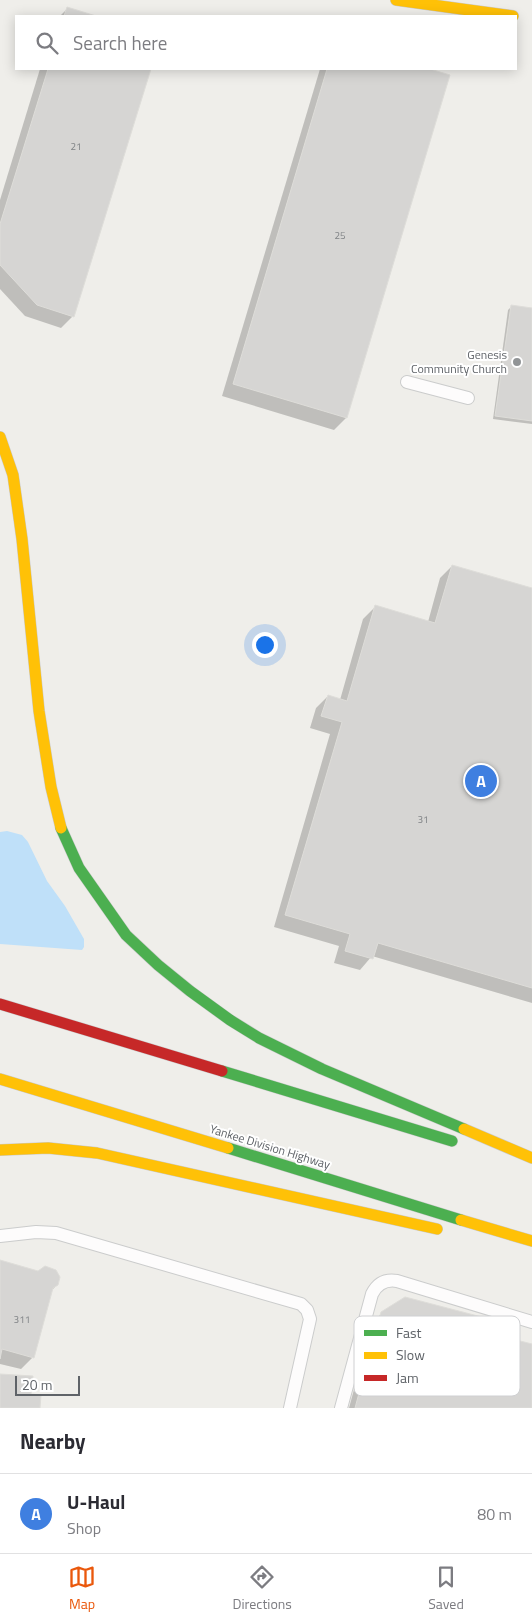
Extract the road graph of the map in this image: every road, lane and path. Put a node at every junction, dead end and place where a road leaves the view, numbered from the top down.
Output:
1 (396, 0) edge
2 (504, 15) edge
3 (407, 382) dead end
4 (468, 398) dead end
5 (0, 437) edge
6 (0, 1004) edge
7 (0, 1079) edge
8 (465, 1145) dead end
9 (0, 1150) edge
10 (494, 1154) dead end
11 (532, 1158) edge
12 (532, 1165) edge
13 (446, 1232) dead end
14 (0, 1236) edge
15 (532, 1240) edge
16 (513, 1247) dead end
17 (532, 1252) edge
18 (366, 1316) edge
19 (512, 1316) edge
20 (520, 1318) edge
21 (532, 1322) edge
22 (354, 1358) edge
23 (290, 1408) edge
24 (340, 1408) edge

1 - 2 main road
3 - 4 lane
5 - 11 main road
6 - 8 main road
7 - 15 main road, Yankee Division Highway
9 - 13 main road
10 - 12 main road
14 - 23 lane
16 - 17 main road
18 - 19 lane
20 - 21 lane
22 - 24 lane

